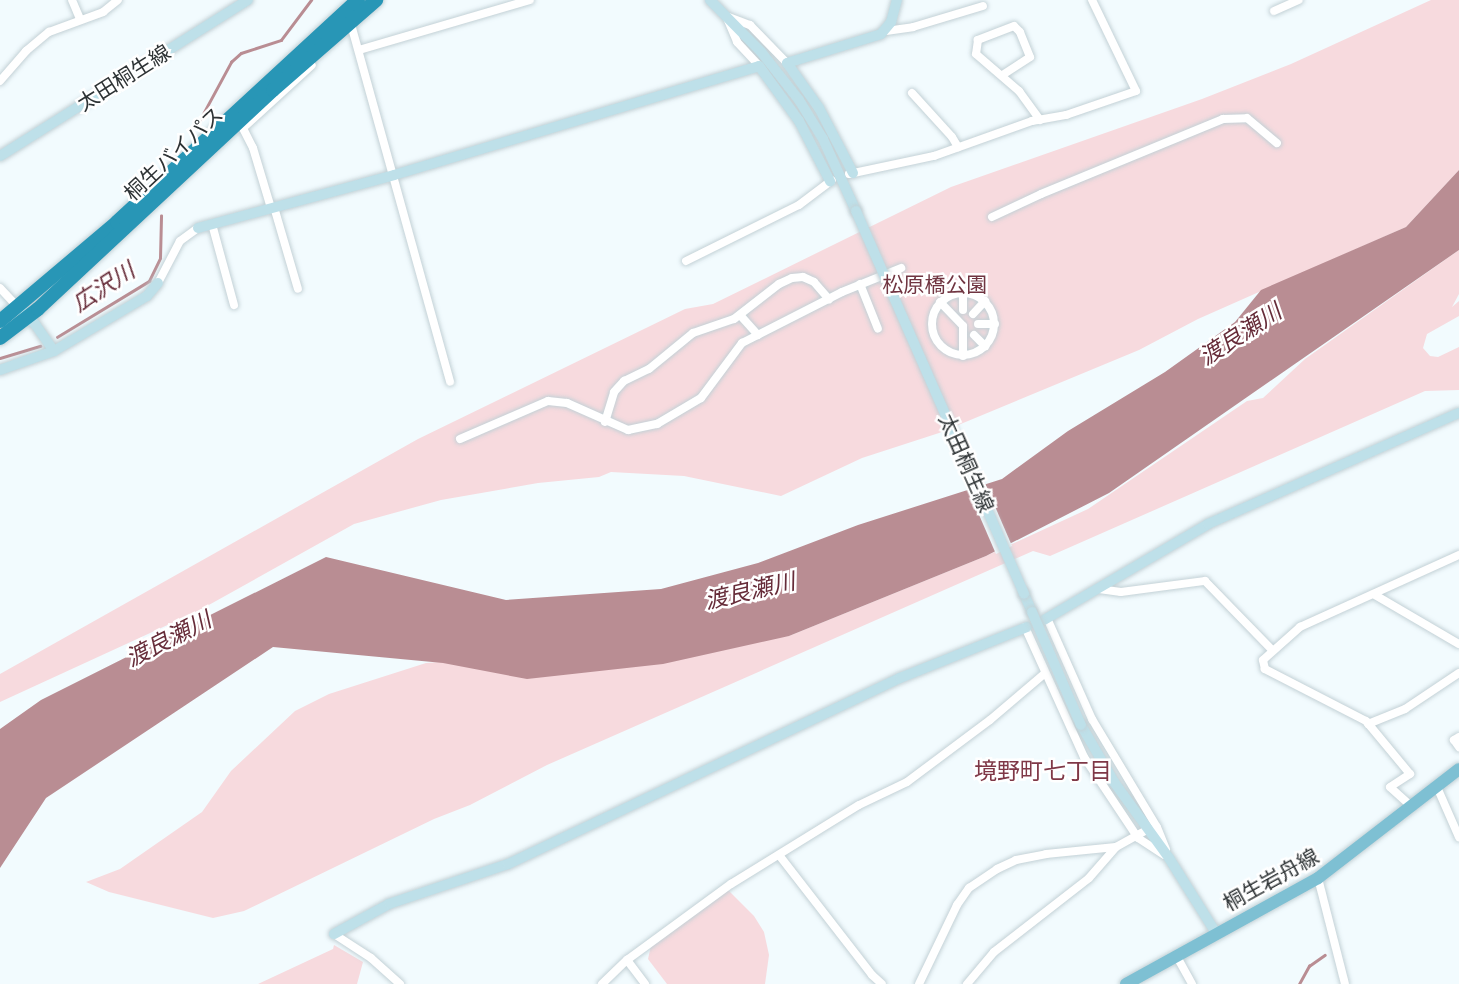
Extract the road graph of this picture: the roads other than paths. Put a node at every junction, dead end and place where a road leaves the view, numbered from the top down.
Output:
1 (72, 0) edge
2 (118, 0) edge
3 (248, 0) edge
4 (376, 0) edge
5 (384, 0) edge
6 (530, 0) edge
7 (710, 0) edge
8 (897, 0) edge
9 (1092, 0) edge
10 (1299, 0) edge
11 (347, 2) edge
12 (983, 6) dead end
13 (1274, 11) dead end
14 (726, 16) junction
15 (80, 19) junction
16 (352, 28) junction
17 (886, 31) junction
18 (359, 50) junction
19 (787, 63) junction
20 (759, 65) junction
21 (1003, 74) junction
22 (0, 82) edge
23 (912, 93) dead end
24 (1040, 120) junction
25 (243, 128) junction
26 (1277, 143) dead end
27 (958, 147) junction
28 (0, 156) edge
29 (851, 174) joint
30 (394, 175) junction
31 (831, 181) joint
32 (152, 204) junction
33 (272, 207) junction
34 (992, 217) dead end
35 (212, 224) junction
36 (198, 228) joint
37 (686, 261) dead end
38 (901, 268) dead end
39 (158, 283) joint
40 (860, 284) junction
41 (0, 288) edge
42 (298, 289) dead end
43 (963, 293) junction
44 (829, 299) junction
45 (985, 301) junction
46 (940, 302) junction
47 (234, 305) dead end
48 (963, 310) dead end
49 (23, 312) junction
50 (974, 314) dead end
51 (740, 315) junction
52 (0, 321) edge
53 (978, 324) dead end
54 (995, 324) junction
55 (878, 329) dead end
56 (758, 335) junction
57 (974, 335) dead end
58 (0, 338) edge
59 (985, 346) junction
60 (54, 351) junction
61 (963, 356) junction
62 (0, 370) edge
63 (450, 382) dead end
64 (1459, 413) edge
65 (605, 422) junction
66 (460, 439) dead end
67 (1459, 555) edge
68 (1099, 589) junction
69 (1375, 594) junction
70 (1045, 619) joint
71 (1026, 627) joint
72 (1459, 644) edge
73 (1272, 650) junction
74 (1459, 673) edge
75 (1044, 674) junction
76 (1368, 724) junction
77 (1459, 737) edge
78 (1459, 747) edge
79 (1459, 769) edge
80 (1437, 787) junction
81 (1411, 807) junction
82 (1151, 827) junction
83 (1458, 835) edge
84 (1138, 838) junction
85 (1116, 847) junction
86 (779, 855) junction
87 (1169, 858) junction
88 (1318, 878) junction
89 (334, 933) joint
90 (1216, 933) junction
91 (1176, 955) junction
92 (627, 960) junction
93 (872, 975) junction
94 (400, 984) edge
95 (602, 984) edge
96 (645, 984) edge
97 (863, 984) edge
98 (882, 984) edge
99 (919, 984) edge
100 (967, 984) edge
101 (1126, 984) edge
102 (1192, 984) edge
103 (1345, 984) edge

1 - 15 street
2 - 15 street
3 - 28 street, 太田桐生線
4 - 32 highway, 桐生バイパス
5 - 16 street
6 - 18 street
7 - 14 street, 太田桐生線
8 - 17 street
9 - 24 street
10 - 13 street
11 - 49 highway, 桐生バイパス
12 - 17 street
14 - 19 street
14 - 20 street
14 - 82 street, 太田桐生線, bridge
15 - 22 street
16 - 18 street
16 - 25 street
17 - 19 street
18 - 30 street
19 - 29 street
20 - 30 street
20 - 31 street
21 - 21 street
21 - 24 street
23 - 27 street
24 - 27 street
25 - 32 highway
25 - 33 street
26 - 34 street
27 - 29 street
30 - 33 street
30 - 63 street
31 - 37 street
32 - 49 highway, 桐生バイパス
33 - 35 street
33 - 42 street
35 - 36 street
35 - 47 street
36 - 39 street
38 - 40 street
39 - 60 street
40 - 44 street
40 - 55 street
41 - 49 street
43 - 45 street
43 - 46 street
43 - 48 street
44 - 51 street
44 - 56 street
45 - 50 street
45 - 54 street
46 - 61 street
46 - 61 street
49 - 52 highway, 桐生バイパス
49 - 58 highway, 桐生バイパス
49 - 60 street
51 - 56 street
51 - 65 street
53 - 54 street
54 - 59 street
56 - 65 street
57 - 59 street
59 - 61 street
60 - 62 street
64 - 68 street
65 - 66 street
67 - 69 street
68 - 70 street
68 - 73 street
69 - 72 street
69 - 73 street
70 - 82 street
71 - 75 street
71 - 89 street
73 - 76 street
74 - 76 street
75 - 84 street
75 - 86 street
76 - 81 street
77 - 78 street
79 - 80 main road, 桐生岩舟線
80 - 81 main road, 桐生岩舟線
80 - 83 street
81 - 88 main road, 桐生岩舟線
82 - 84 street
82 - 87 street, 太田桐生線
84 - 85 street
84 - 87 street
85 - 99 street
85 - 100 street
86 - 92 street
86 - 93 street
87 - 90 street, 太田桐生線
88 - 90 main road, 桐生岩舟線
88 - 103 street
89 - 94 street
90 - 91 main road, 桐生岩舟線
91 - 101 main road, 桐生岩舟線
91 - 102 street
92 - 95 street
92 - 96 street
93 - 97 street
93 - 98 street

